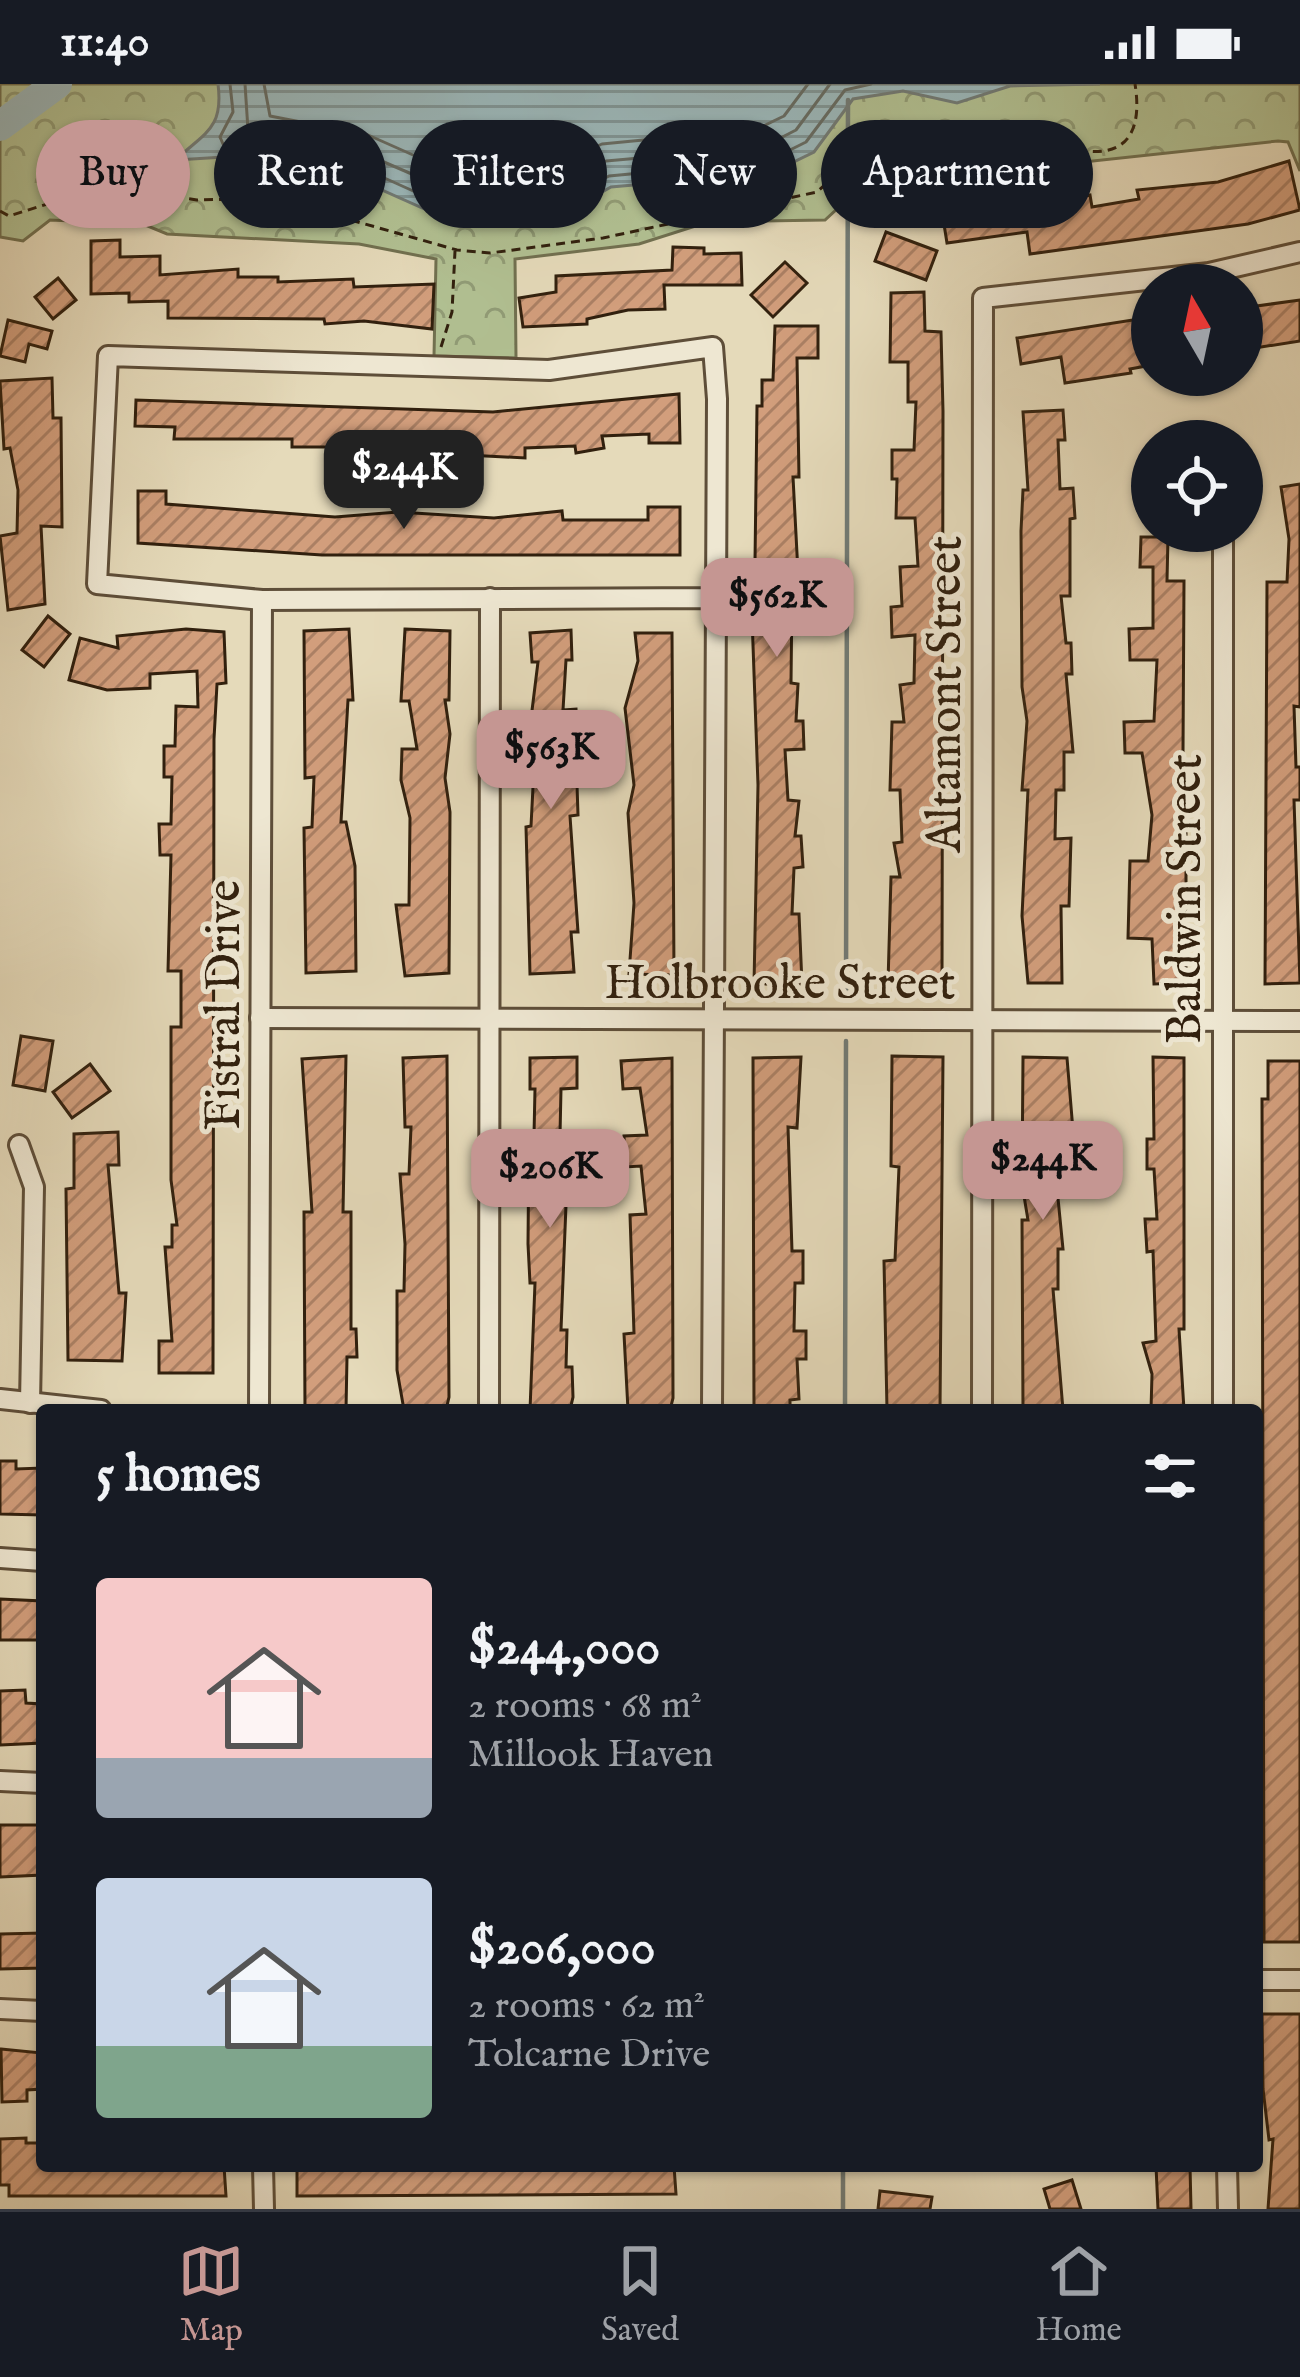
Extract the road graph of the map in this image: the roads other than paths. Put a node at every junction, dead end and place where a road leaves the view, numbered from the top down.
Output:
1 (1300, 253) edge
2 (1223, 552) edge
3 (490, 598) junction
4 (713, 598) junction
5 (262, 600) junction
6 (260, 1018) junction
7 (486, 1019) junction
8 (712, 1019) junction
9 (982, 1020) junction
10 (1222, 1021) junction
11 (1300, 1021) edge
12 (19, 1145) dead end
13 (0, 1399) edge
14 (30, 1403) junction
15 (40, 1404) edge
16 (259, 1404) edge
17 (489, 1404) edge
18 (712, 1404) edge
19 (982, 1404) edge
20 (1223, 1404) edge
21 (0, 1558) edge
22 (36, 1561) edge
23 (0, 1781) edge
24 (36, 1783) edge
25 (1263, 1980) edge
26 (1300, 1980) edge
27 (0, 2009) edge
28 (36, 2011) edge
29 (263, 2172) edge
30 (1227, 2172) edge
31 (264, 2209) edge
32 (1228, 2209) edge

1 - 9 street, Altamont Street
2 - 10 street, Baldwin Street
3 - 4 street
3 - 5 street
3 - 7 street
4 - 5 street
4 - 8 street
5 - 6 street, Fistral Drive
6 - 7 street, Holbrooke Street
6 - 16 street, Fistral Drive
7 - 8 street, Holbrooke Street
7 - 17 street
8 - 9 street, Holbrooke Street
8 - 18 street
9 - 10 street, Holbrooke Street
9 - 19 street, Altamont Street
10 - 11 street, Holbrooke Street
10 - 20 street, Baldwin Street
12 - 14 street
13 - 14 street
14 - 15 street
21 - 22 street
23 - 24 street
25 - 26 street
27 - 28 street
29 - 31 street
30 - 32 street

